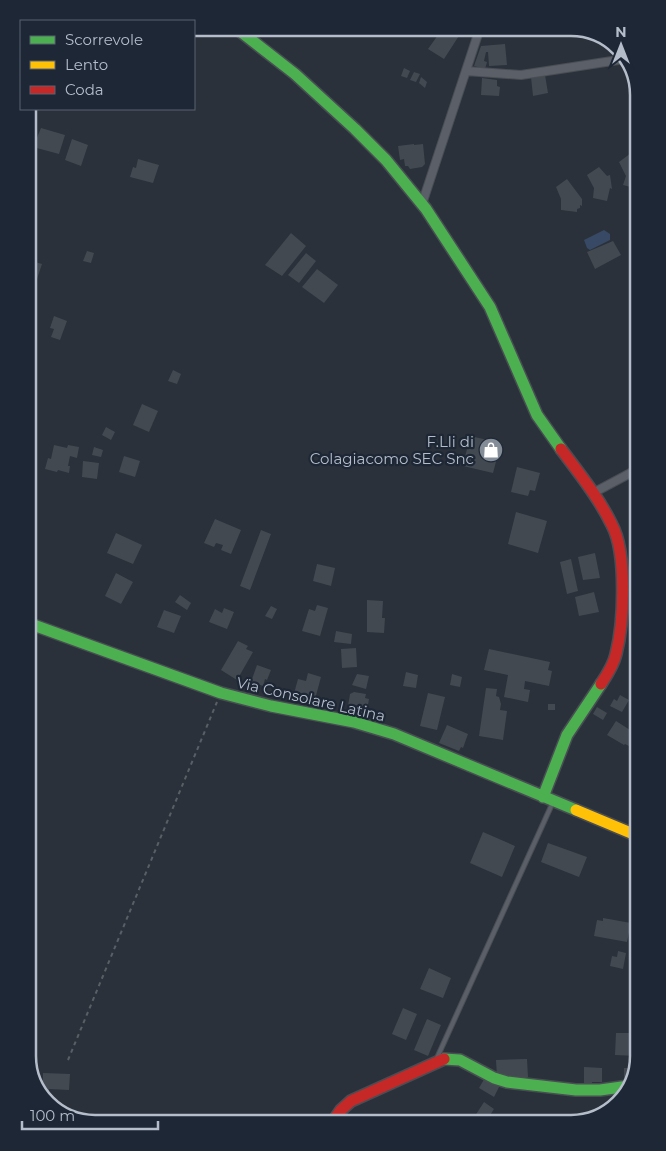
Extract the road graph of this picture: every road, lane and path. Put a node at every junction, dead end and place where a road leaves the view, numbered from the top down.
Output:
1 (246, 36) edge
2 (477, 36) edge
3 (596, 64) edge
4 (466, 71) junction
5 (422, 204) junction
6 (630, 473) edge
7 (593, 493) junction
8 (36, 626) edge
9 (221, 693) junction
10 (548, 799) junction
11 (630, 833) edge
12 (68, 1060) dead end
13 (435, 1062) junction
14 (621, 1087) edge
15 (338, 1115) edge

1 - 5 street
2 - 4 street
3 - 4 street
4 - 5 street
5 - 7 street
6 - 7 street
7 - 10 street
8 - 9 street, Via Consolare Latina
9 - 10 street, Via Consolare Latina
9 - 12 path
10 - 11 street, Via Consolare Latina
10 - 13 lane
13 - 14 street
13 - 15 street

